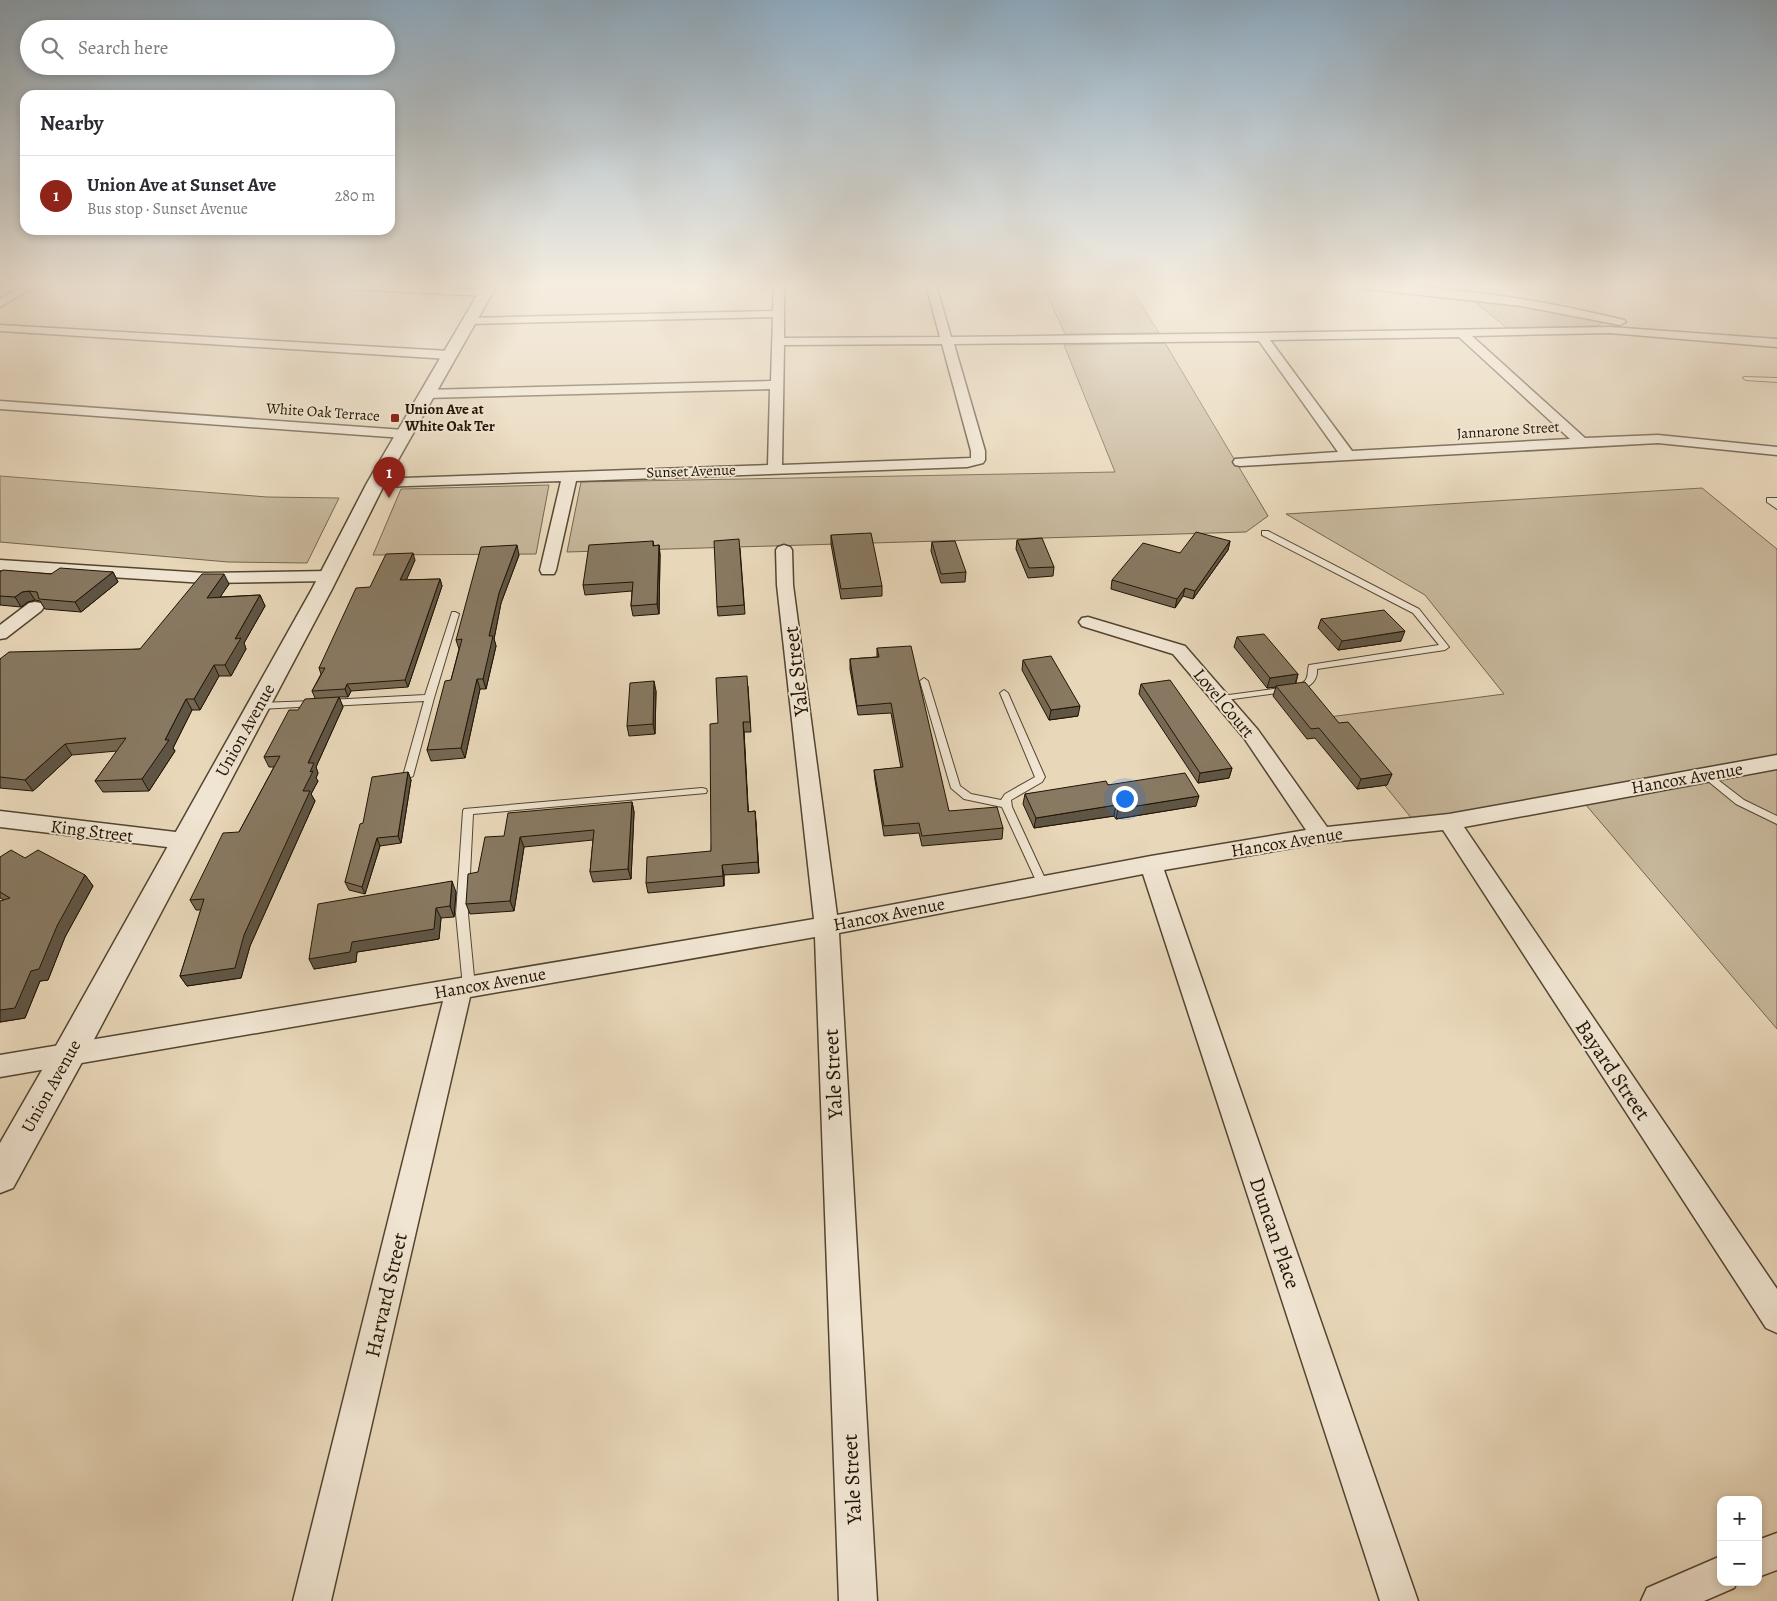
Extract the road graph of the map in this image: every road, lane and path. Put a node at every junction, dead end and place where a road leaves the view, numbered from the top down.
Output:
1 (446, 360) edge
2 (777, 360) edge
3 (953, 360) edge
4 (1278, 360) edge
5 (1491, 360) edge
6 (1746, 378) dead end
7 (1777, 380) edge
8 (776, 385) junction
9 (426, 394) junction
10 (0, 405) edge
11 (404, 434) junction
12 (1582, 442) junction
13 (1777, 450) edge
14 (1349, 457) junction
15 (1240, 462) dead end
16 (775, 468) junction
17 (570, 476) junction
18 (376, 483) junction
19 (1777, 500) edge
20 (1777, 506) edge
21 (1265, 533) dead end
22 (784, 550) dead end
23 (0, 565) edge
24 (548, 570) dead end
25 (329, 576) junction
26 (35, 606) edge
27 (455, 614) dead end
28 (1088, 622) dead end
29 (0, 634) edge
30 (924, 681) dead end
31 (1004, 693) dead end
32 (429, 698) junction
33 (1221, 699) junction
34 (258, 706) junction
35 (1777, 762) edge
36 (1706, 775) junction
37 (408, 776) edge
38 (702, 791) dead end
39 (1006, 804) junction
40 (0, 819) edge
41 (1777, 820) edge
42 (1449, 822) junction
43 (1321, 835) junction
44 (184, 842) junction
45 (1151, 864) junction
46 (1043, 885) junction
47 (826, 926) junction
48 (464, 988) junction
49 (68, 1054) junction
50 (0, 1066) edge
51 (0, 1176) edge
52 (1777, 1317) edge
53 (1777, 1552) edge
54 (1762, 1558) edge
55 (1717, 1577) edge
56 (312, 1601) edge
57 (858, 1601) edge
58 (1400, 1601) edge
59 (1660, 1601) edge

1 - 9 street, Union Avenue
2 - 8 street
3 - 16 street, Sunset Avenue
4 - 14 street
5 - 12 street
6 - 7 lane
8 - 9 street
8 - 16 street
9 - 11 street, Union Avenue
10 - 11 street, White Oak Terrace
11 - 18 street, Union Avenue
12 - 13 street, Jannarone Street
12 - 14 street, Jannarone Street
14 - 15 street, Jannarone Street
16 - 17 street, Sunset Avenue
17 - 18 street, Sunset Avenue
17 - 24 street
18 - 25 street, Union Avenue
19 - 20 lane
21 - 33 lane
22 - 47 street, Yale Street
23 - 25 street
25 - 34 street, Union Avenue
26 - 29 street
27 - 32 lane
28 - 33 street, Lovel Court
30 - 39 lane
31 - 39 lane
32 - 34 lane
32 - 37 lane
33 - 43 street, Lovel Court
34 - 44 street, Union Avenue
35 - 36 street, Hancox Avenue
36 - 41 lane
36 - 42 street, Hancox Avenue
38 - 48 lane
39 - 46 lane
40 - 44 street, King Street
42 - 43 street, Hancox Avenue
42 - 52 street, Bayard Street
43 - 45 street, Hancox Avenue
44 - 49 street, Union Avenue
45 - 46 street, Hancox Avenue
45 - 58 street, Duncan Place
46 - 47 street, Hancox Avenue
47 - 48 street, Hancox Avenue
47 - 57 street, Yale Street
48 - 49 street, Hancox Avenue
48 - 56 street, Harvard Street
49 - 50 street, Hancox Avenue
49 - 51 street, Union Avenue
53 - 54 street
55 - 59 street

